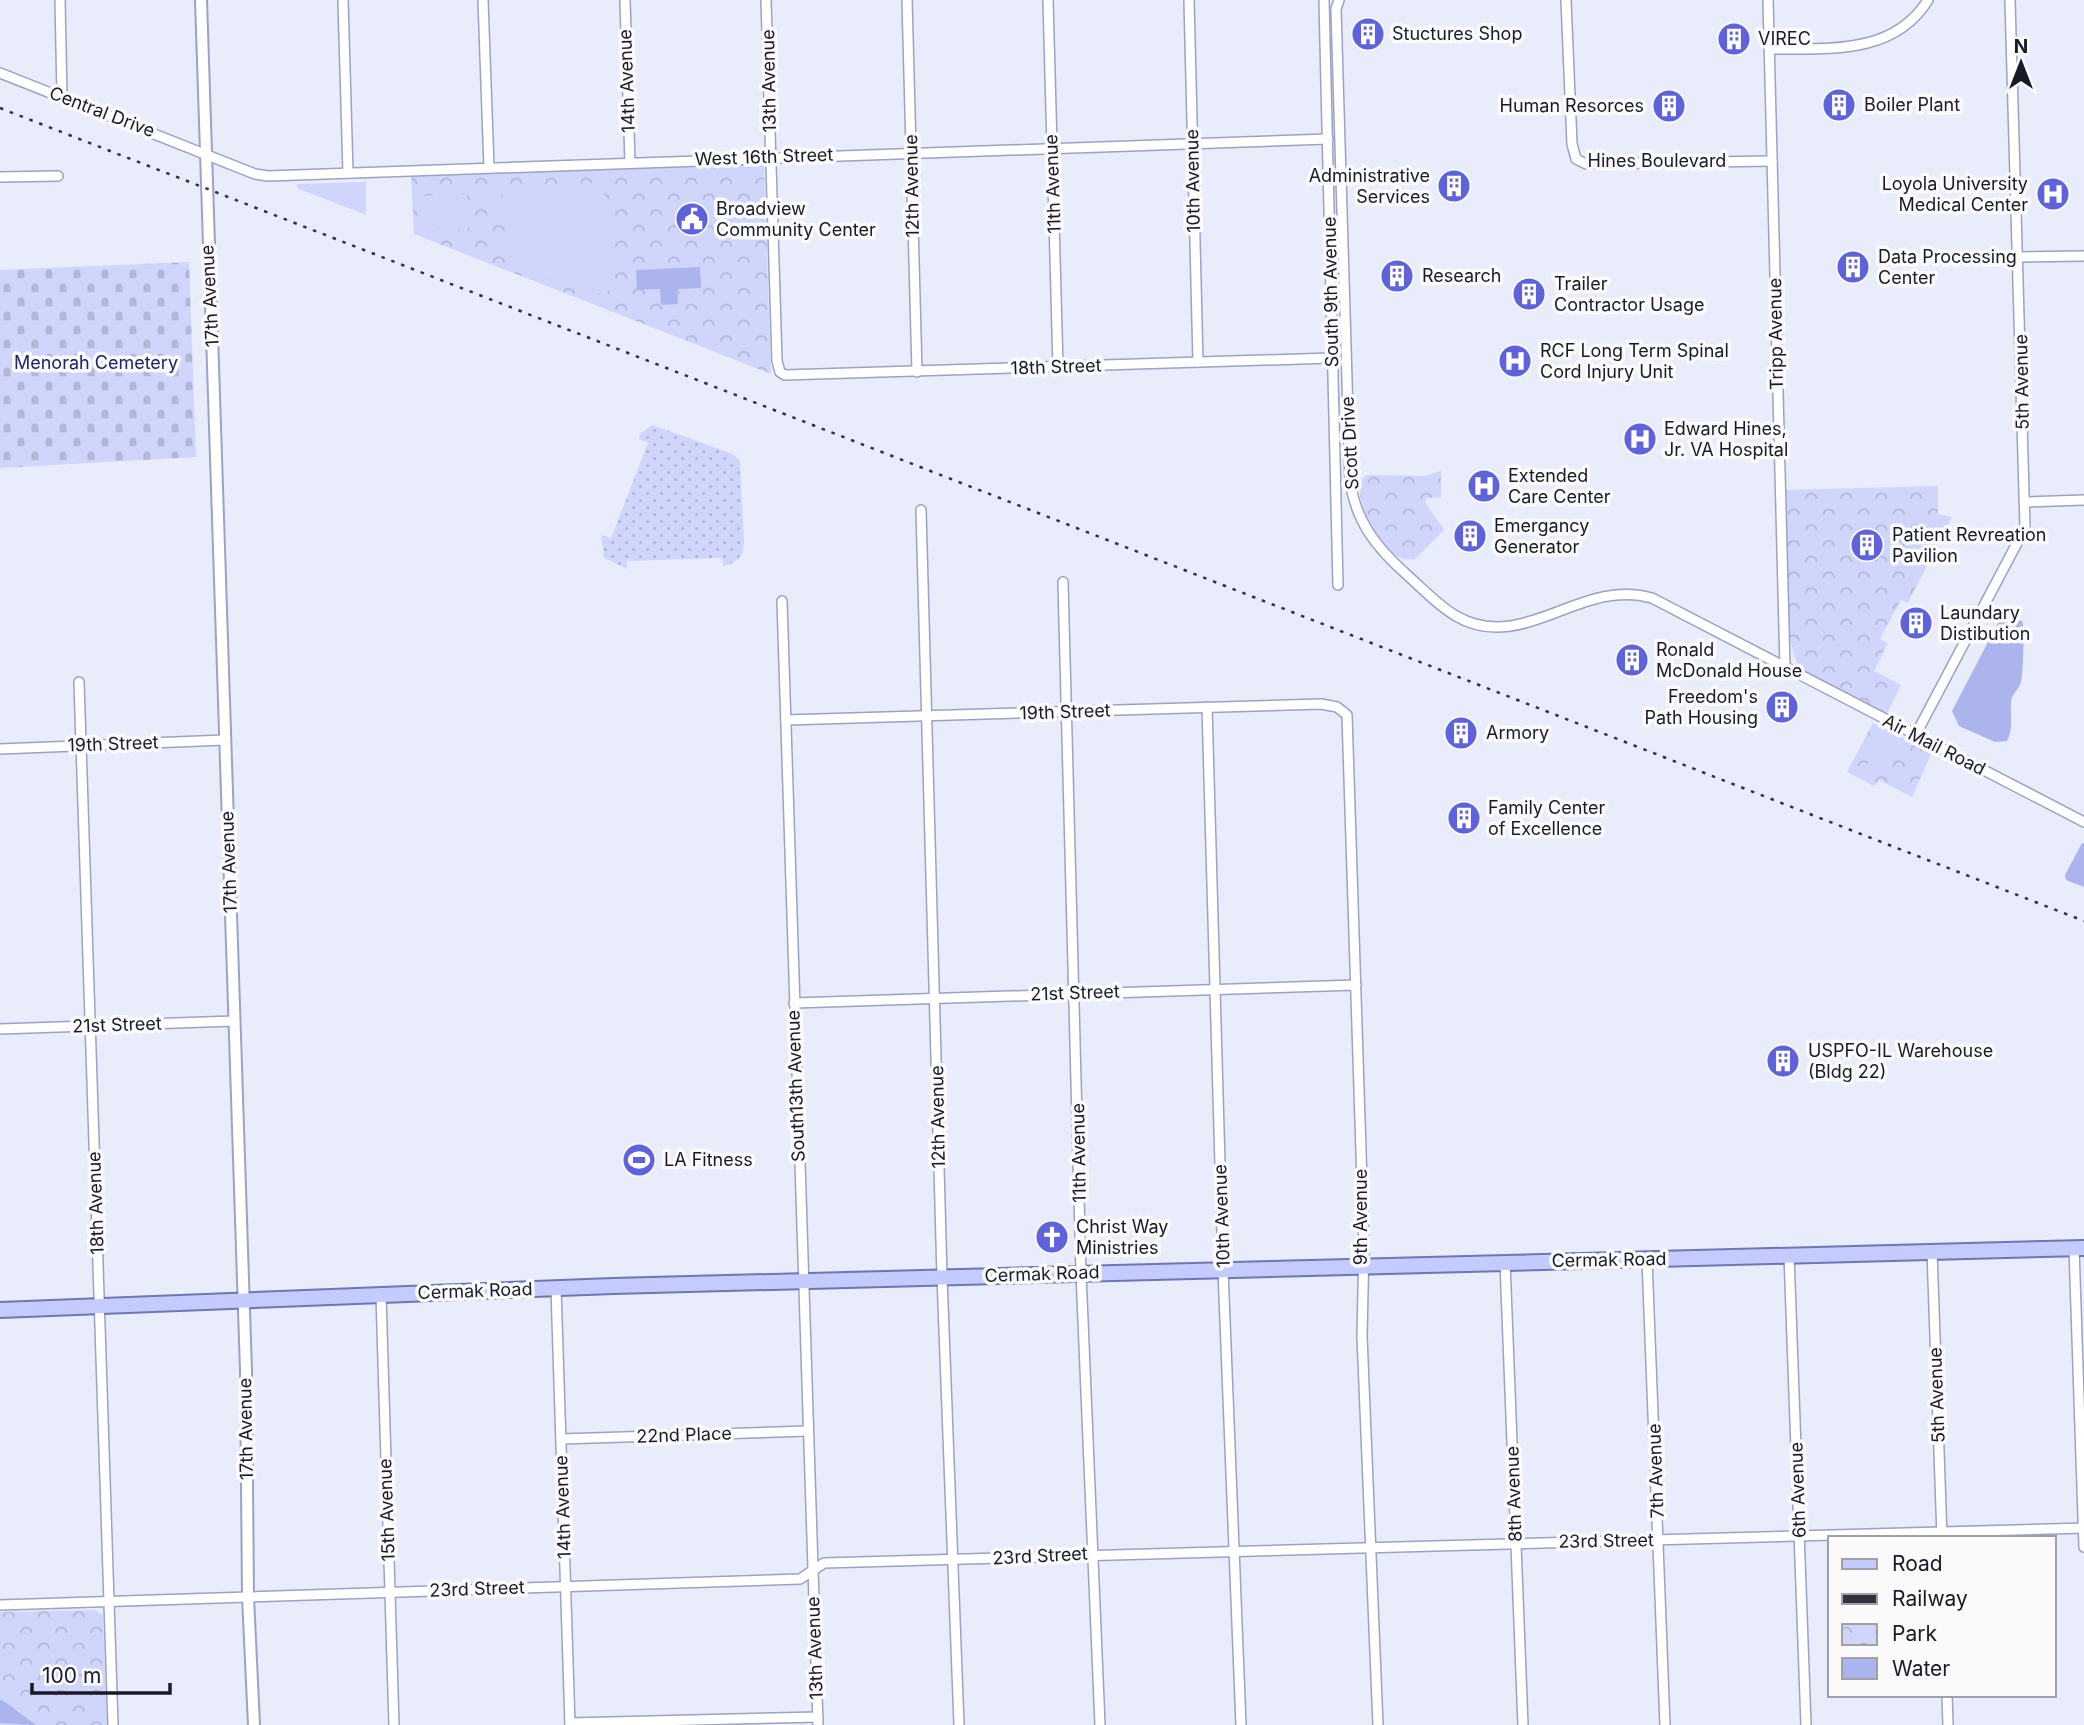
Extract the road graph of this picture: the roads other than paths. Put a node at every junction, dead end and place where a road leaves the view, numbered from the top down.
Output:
1 (60, 0) edge
2 (201, 0) edge
3 (343, 0) edge
4 (484, 0) edge
5 (625, 0) edge
6 (766, 0) edge
7 (907, 0) edge
8 (1048, 0) edge
9 (1189, 0) edge
10 (1325, 0) edge
11 (1339, 0) edge
12 (1566, 0) edge
13 (1768, 0) edge
14 (1928, 0) edge
15 (2010, 0) edge
16 (1770, 49) junction
17 (0, 73) edge
18 (62, 97) junction
19 (1328, 139) junction
20 (1192, 143) junction
21 (1051, 147) junction
22 (205, 152) junction
23 (911, 152) junction
24 (771, 157) junction
25 (1772, 161) junction
26 (630, 163) junction
27 (489, 167) junction
28 (348, 173) junction
29 (58, 176) dead end
30 (0, 177) edge
31 (2084, 256) edge
32 (2018, 257) junction
33 (1332, 358) junction
34 (1198, 362) junction
35 (1058, 367) junction
36 (780, 372) joint
37 (917, 372) junction
38 (2084, 500) edge
39 (2026, 502) junction
40 (921, 510) dead end
41 (1063, 582) dead end
42 (1338, 585) dead end
43 (782, 601) dead end
44 (1785, 668) junction
45 (79, 682) dead end
46 (1207, 707) junction
47 (1344, 710) joint
48 (1067, 712) junction
49 (926, 715) junction
50 (786, 720) junction
51 (1915, 736) junction
52 (225, 740) junction
53 (82, 746) junction
54 (0, 749) edge
55 (2084, 822) edge
56 (1356, 985) junction
57 (1215, 989) junction
58 (1075, 993) junction
59 (935, 998) junction
60 (794, 1003) junction
61 (234, 1021) junction
62 (90, 1026) junction
63 (0, 1029) edge
64 (2079, 1248) edge
65 (1932, 1251) junction
66 (1789, 1255) junction
67 (1647, 1259) junction
68 (1505, 1262) junction
69 (1362, 1266) junction
70 (1223, 1270) junction
71 (1082, 1273) junction
72 (942, 1277) junction
73 (802, 1281) junction
74 (556, 1288) junction
75 (381, 1295) junction
76 (243, 1301) junction
77 (99, 1307) junction
78 (0, 1310) edge
79 (807, 1431) junction
80 (561, 1439) junction
81 (2084, 1528) edge
82 (1800, 1535) junction
83 (1942, 1535) edge
84 (1658, 1539) junction
85 (1516, 1542) junction
86 (1371, 1546) junction
87 (2084, 1547) edge
88 (1233, 1551) junction
89 (1093, 1554) junction
90 (953, 1560) junction
91 (812, 1570) junction
92 (566, 1586) junction
93 (390, 1591) junction
94 (248, 1597) junction
95 (109, 1601) junction
96 (0, 1605) edge
97 (1947, 1697) edge
98 (818, 1721) edge
99 (570, 1724) edge
100 (113, 1725) edge
101 (254, 1725) edge
102 (394, 1725) edge
103 (959, 1725) edge
104 (1100, 1725) edge
105 (1241, 1725) edge
106 (1378, 1725) edge
107 (1523, 1725) edge
108 (1665, 1725) edge
109 (1807, 1725) edge
110 (1948, 1725) edge

1 - 18 street
2 - 22 street, 17th Avenue
3 - 28 street
4 - 27 street
5 - 26 street, 14th Avenue
6 - 24 street, 13th Avenue
7 - 23 street, 12th Avenue
8 - 21 street, 11th Avenue
9 - 20 street, 10th Avenue
10 - 19 street, South 9th Avenue
11 - 44 street, Scott Drive
12 - 25 street, Hines Boulevard
13 - 16 street, Tripp Avenue
14 - 16 street
15 - 32 street, 5th Avenue
16 - 25 street, Tripp Avenue
17 - 18 street, Central Drive
18 - 22 street, Central Drive
19 - 20 street, West 16th Street
19 - 33 street, South 9th Avenue
20 - 21 street, West 16th Street
20 - 34 street, 10th Avenue
21 - 23 street, West 16th Street
21 - 35 street, 11th Avenue
22 - 28 street, West 16th Street
22 - 52 street, 17th Avenue
23 - 24 street, West 16th Street
23 - 37 street, 12th Avenue
24 - 26 street, West 16th Street
24 - 36 street, 13th Avenue
25 - 44 street, Tripp Avenue
26 - 27 street, West 16th Street
27 - 28 street, West 16th Street
29 - 30 street
31 - 32 street
32 - 39 street, 5th Avenue
33 - 34 street, 18th Street
33 - 42 street, South 9th Avenue
34 - 35 street, 18th Street
35 - 37 street, 18th Street
36 - 37 street, 18th Street
38 - 39 street
39 - 51 street, 5th Avenue
40 - 49 street, 12th Avenue
41 - 48 street, 11th Avenue
43 - 50 street, South13th Avenue
44 - 51 street, Air Mail Road
45 - 53 street, 18th Avenue
46 - 47 street, 19th Street
46 - 48 street, 19th Street
46 - 57 street, 10th Avenue
47 - 56 street, 9th Avenue
48 - 49 street, 19th Street
48 - 58 street, 11th Avenue
49 - 50 street, 19th Street
49 - 59 street, 12th Avenue
50 - 60 street, South13th Avenue
51 - 55 street, Air Mail Road
52 - 53 street, 19th Street
52 - 61 street, 17th Avenue
53 - 54 street, 19th Street
53 - 62 street, 18th Avenue
56 - 57 street, 21st Street
56 - 69 street, 9th Avenue
57 - 58 street, 21st Street
57 - 70 street, 10th Avenue
58 - 59 street, 21st Street
58 - 71 street, 11th Avenue
59 - 60 street, 21st Street
59 - 72 street, 12th Avenue
60 - 73 street, South13th Avenue
61 - 62 street, 21st Street
61 - 76 street, 17th Avenue
62 - 63 street, 21st Street
62 - 77 street, 18th Avenue
64 - 65 main road, Cermak Road
64 - 81 street
65 - 66 main road, Cermak Road
65 - 83 street, 5th Avenue
66 - 67 main road, Cermak Road
66 - 82 street, 6th Avenue
67 - 68 main road, Cermak Road
67 - 84 street, 7th Avenue
68 - 69 main road, Cermak Road
68 - 85 street, 8th Avenue
69 - 70 main road, Cermak Road
69 - 86 street, 9th Avenue
70 - 71 main road, Cermak Road
70 - 88 street, 10th Avenue
71 - 72 main road, Cermak Road
71 - 89 street, 11th Avenue
72 - 73 main road, Cermak Road
72 - 90 street, 12th Avenue
73 - 74 main road, Cermak Road
73 - 79 street, South13th Avenue
74 - 75 main road, Cermak Road
74 - 80 street, 14th Avenue
75 - 76 main road, Cermak Road
75 - 93 street, 15th Avenue
76 - 77 main road, Cermak Road
76 - 94 street, 17th Avenue
77 - 78 main road, Cermak Road
77 - 95 street, 18th Avenue
79 - 80 street, 22nd Place
79 - 91 street, South13th Avenue
80 - 92 street, 14th Avenue
81 - 83 street, 23rd Street
81 - 87 street
82 - 83 street, 23rd Street
82 - 84 street, 23rd Street
82 - 109 street, 6th Avenue
84 - 85 street, 23rd Street
84 - 108 street, 7th Avenue
85 - 86 street, 23rd Street
85 - 107 street, 8th Avenue
86 - 88 street, 23rd Street
86 - 106 street, 9th Avenue
88 - 89 street, 23rd Street
88 - 105 street, 10th Avenue
89 - 90 street, 23rd Street
89 - 104 street, 11th Avenue
90 - 91 street, 23rd Street
90 - 103 street, 12th Avenue
91 - 92 street, 23rd Street
91 - 98 street, 13th Avenue
92 - 93 street, 23rd Street
92 - 99 street, 14th Avenue
93 - 94 street, 23rd Street
93 - 102 street, 15th Avenue
94 - 95 street, 23rd Street
94 - 101 street, 17th Avenue
95 - 96 street, 23rd Street
95 - 100 street, 18th Avenue
97 - 110 street
98 - 99 street

